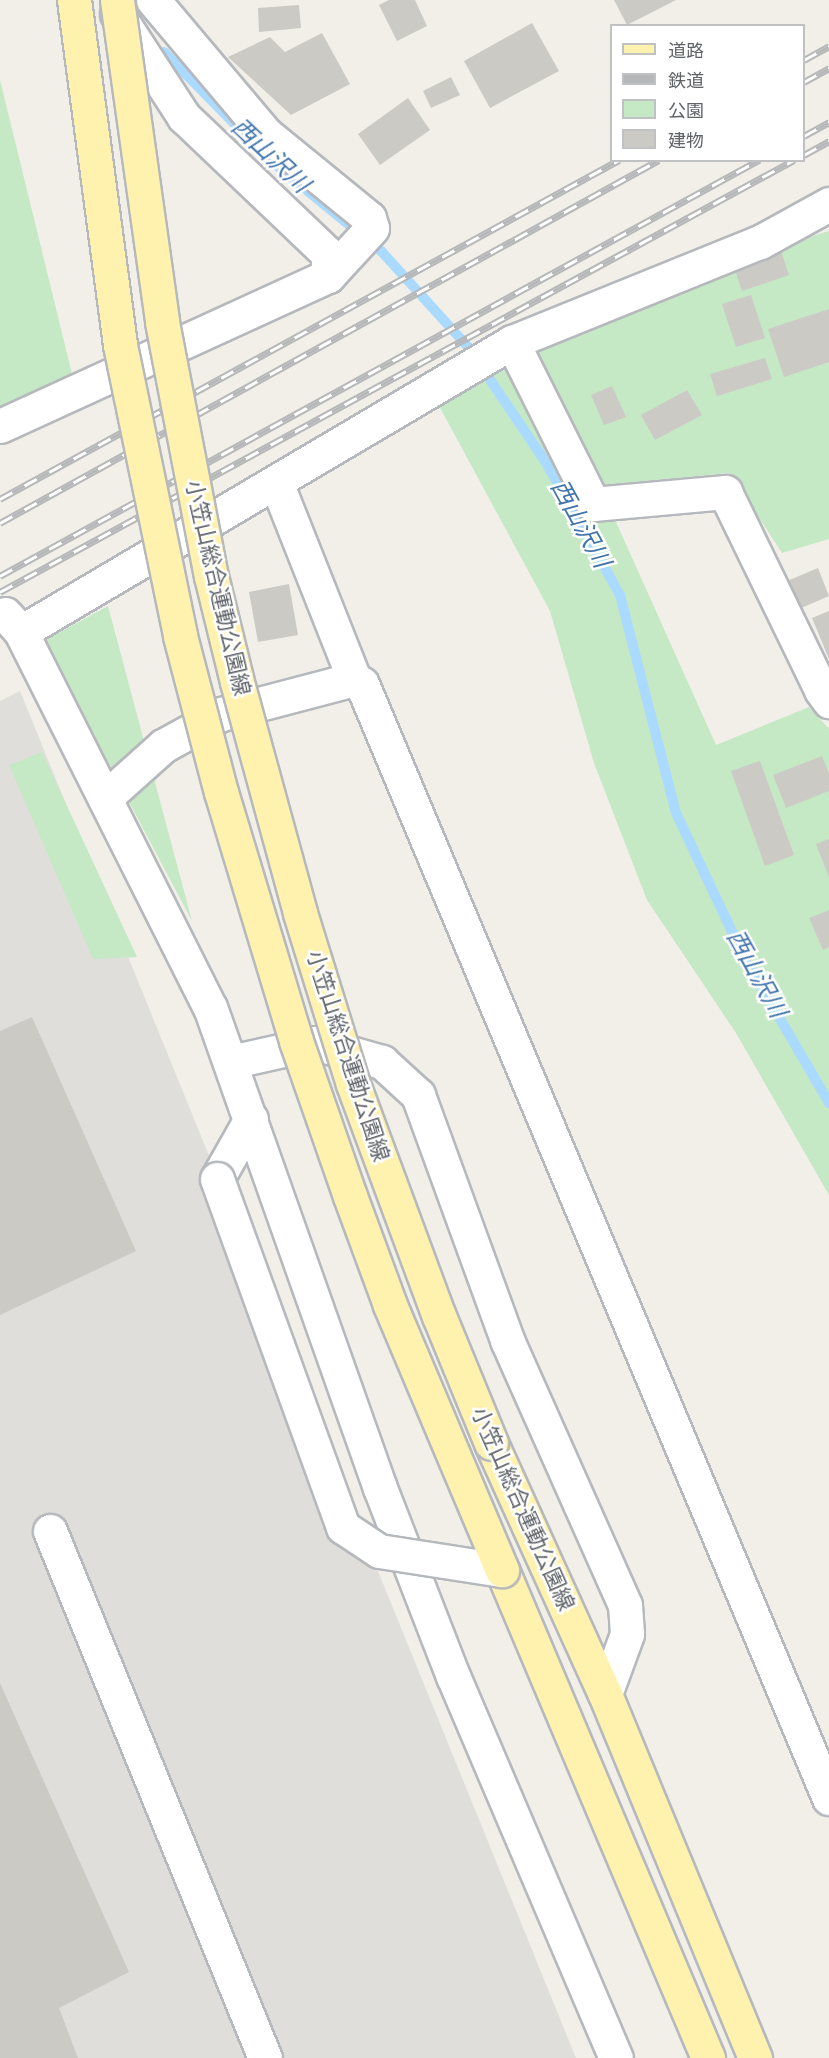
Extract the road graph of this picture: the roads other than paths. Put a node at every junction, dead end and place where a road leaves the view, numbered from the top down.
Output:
1 (74, 0) edge
2 (107, 0) edge
3 (117, 0) edge
4 (153, 0) edge
5 (829, 204) edge
6 (339, 265) junction
7 (504, 348) junction
8 (0, 426) edge
9 (276, 482) junction
10 (354, 679) junction
11 (829, 701) edge
12 (105, 798) junction
13 (230, 1062) junction
14 (251, 1119) junction
15 (50, 1531) dead end
16 (502, 1570) junction
17 (605, 1695) junction
18 (829, 1798) edge
19 (265, 2058) edge
20 (616, 2058) edge
21 (708, 2058) edge
22 (755, 2058) edge

1 - 16 main road, 小笠山総合運動公園線, bridge
2 - 6 street
3 - 17 main road, 小笠山総合運動公園線, bridge
4 - 6 street
5 - 7 street
6 - 8 street
7 - 9 street
7 - 11 street
9 - 10 street
9 - 12 street
10 - 12 street
10 - 18 street
12 - 13 street
13 - 14 street
13 - 17 street
14 - 16 street, bridge
14 - 20 street
15 - 19 street
16 - 21 main road, 小笠山総合運動公園線
17 - 22 main road, 小笠山総合運動公園線

